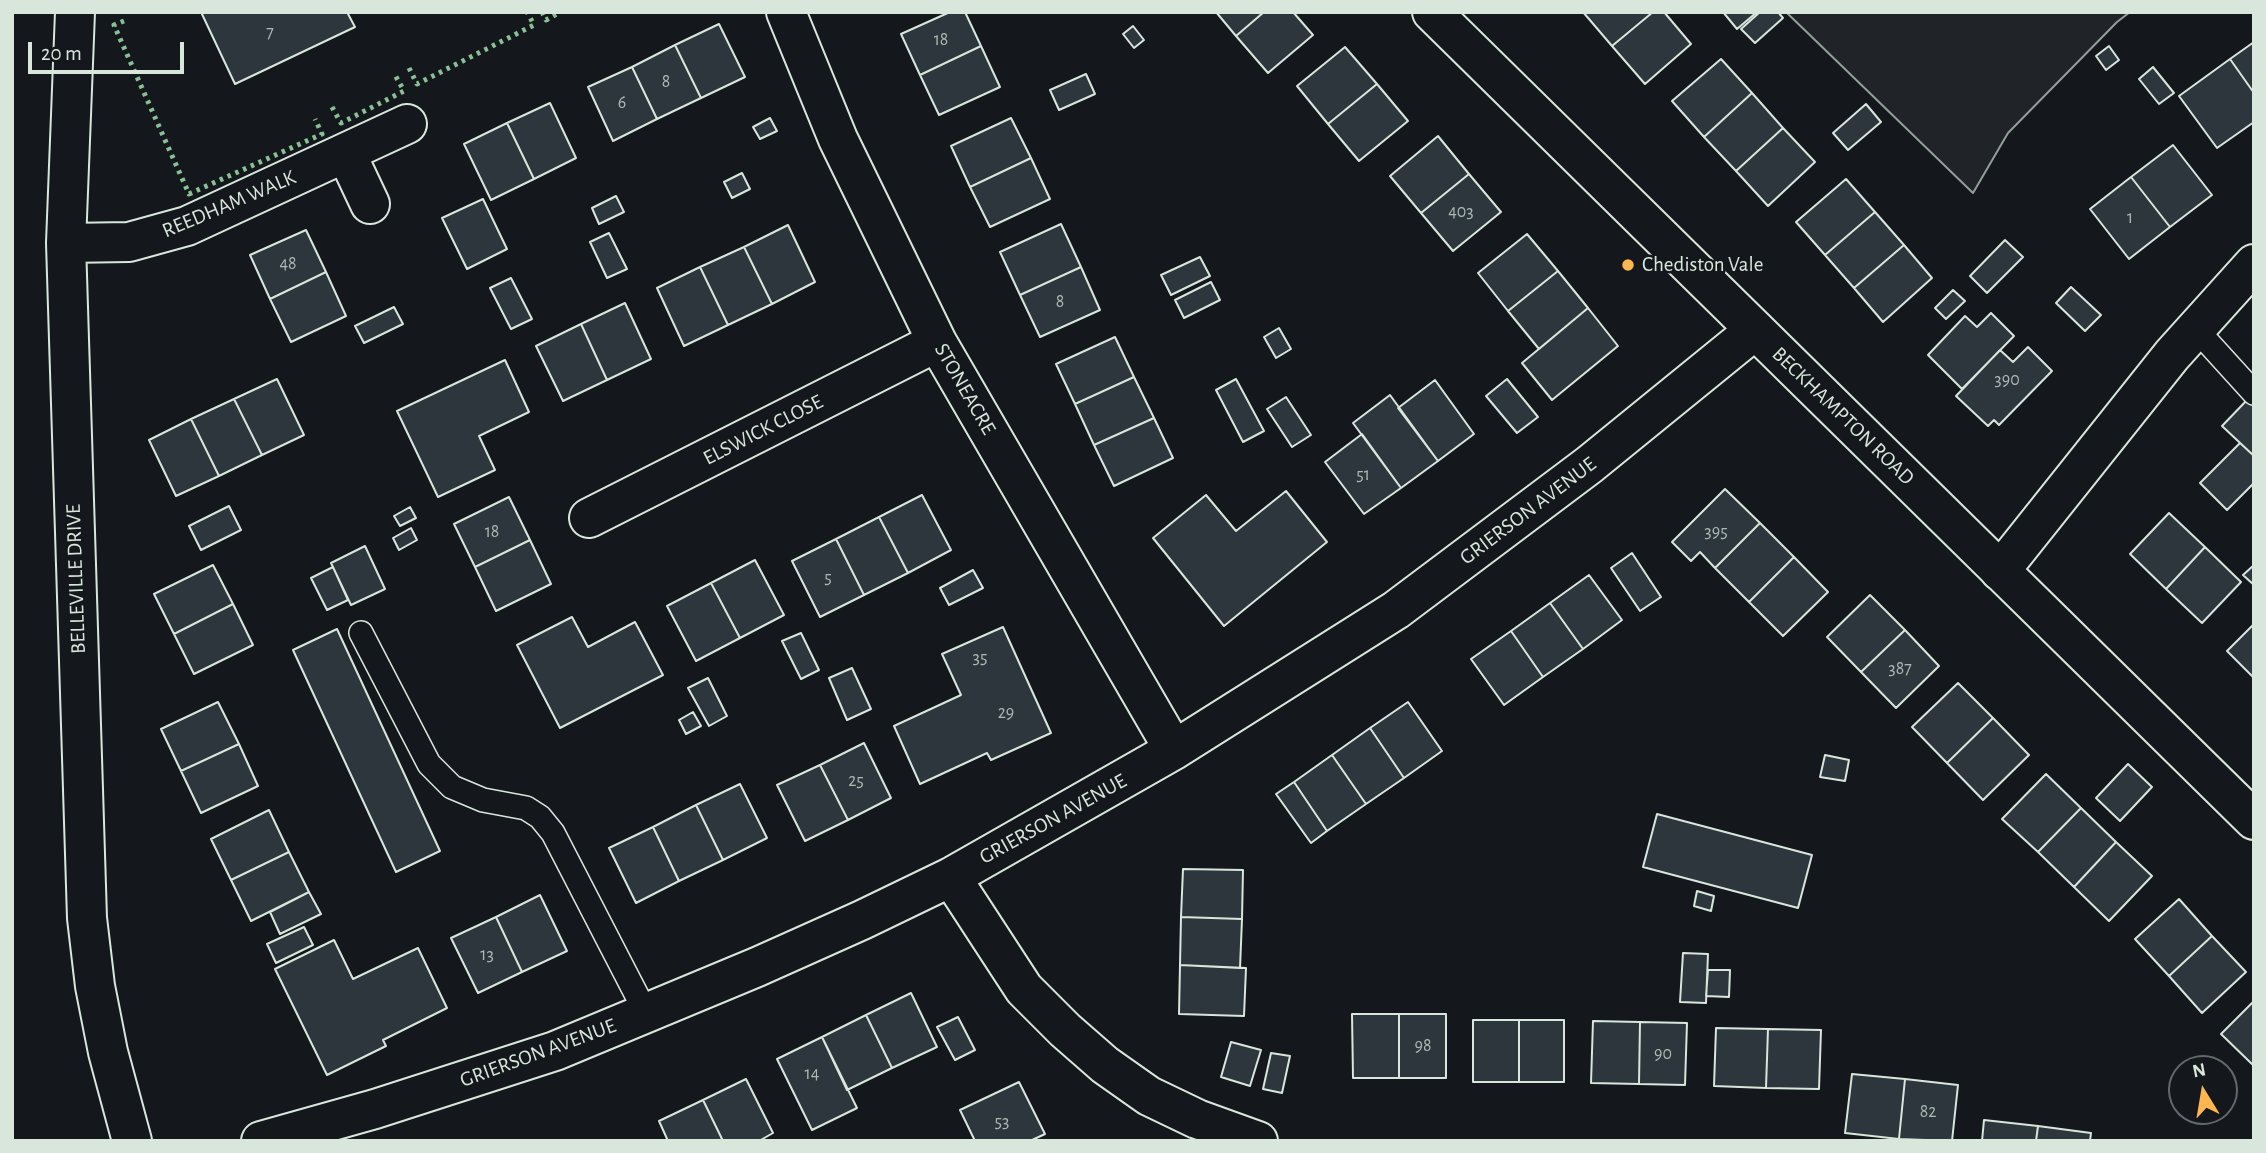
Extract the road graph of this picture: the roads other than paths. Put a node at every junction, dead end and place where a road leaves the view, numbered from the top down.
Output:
1 (75, 12) edge
2 (786, 12) edge
3 (1432, 12) edge
4 (407, 124) dead end
5 (346, 153) junction
6 (370, 204) dead end
7 (66, 243) junction
8 (2254, 264) edge
9 (2195, 328) junction
10 (1755, 330) junction
11 (937, 341) junction
12 (2254, 393) edge
13 (589, 518) dead end
14 (2000, 570) junction
15 (361, 633) dead end
16 (1174, 750) junction
17 (2254, 820) edge
18 (951, 877) junction
19 (646, 1013) junction
20 (132, 1141) edge
21 (261, 1141) edge
22 (1258, 1141) edge

1 - 7 street, BELLEVILLE DRIVE
2 - 11 street, STONEACRE
3 - 10 street, BECKHAMPTON ROAD
4 - 5 street, REEDHAM WALK
5 - 6 street
5 - 7 street, REEDHAM WALK
7 - 20 street, BELLEVILLE DRIVE
8 - 9 street
9 - 12 lane
9 - 14 street
10 - 14 street, BECKHAMPTON ROAD
10 - 16 street, GRIERSON AVENUE
11 - 13 street, ELSWICK CLOSE
11 - 16 street, STONEACRE
14 - 17 street, BECKHAMPTON ROAD
15 - 19 lane
16 - 18 street, GRIERSON AVENUE
18 - 19 street, GRIERSON AVENUE
18 - 22 street
19 - 21 street, GRIERSON AVENUE

